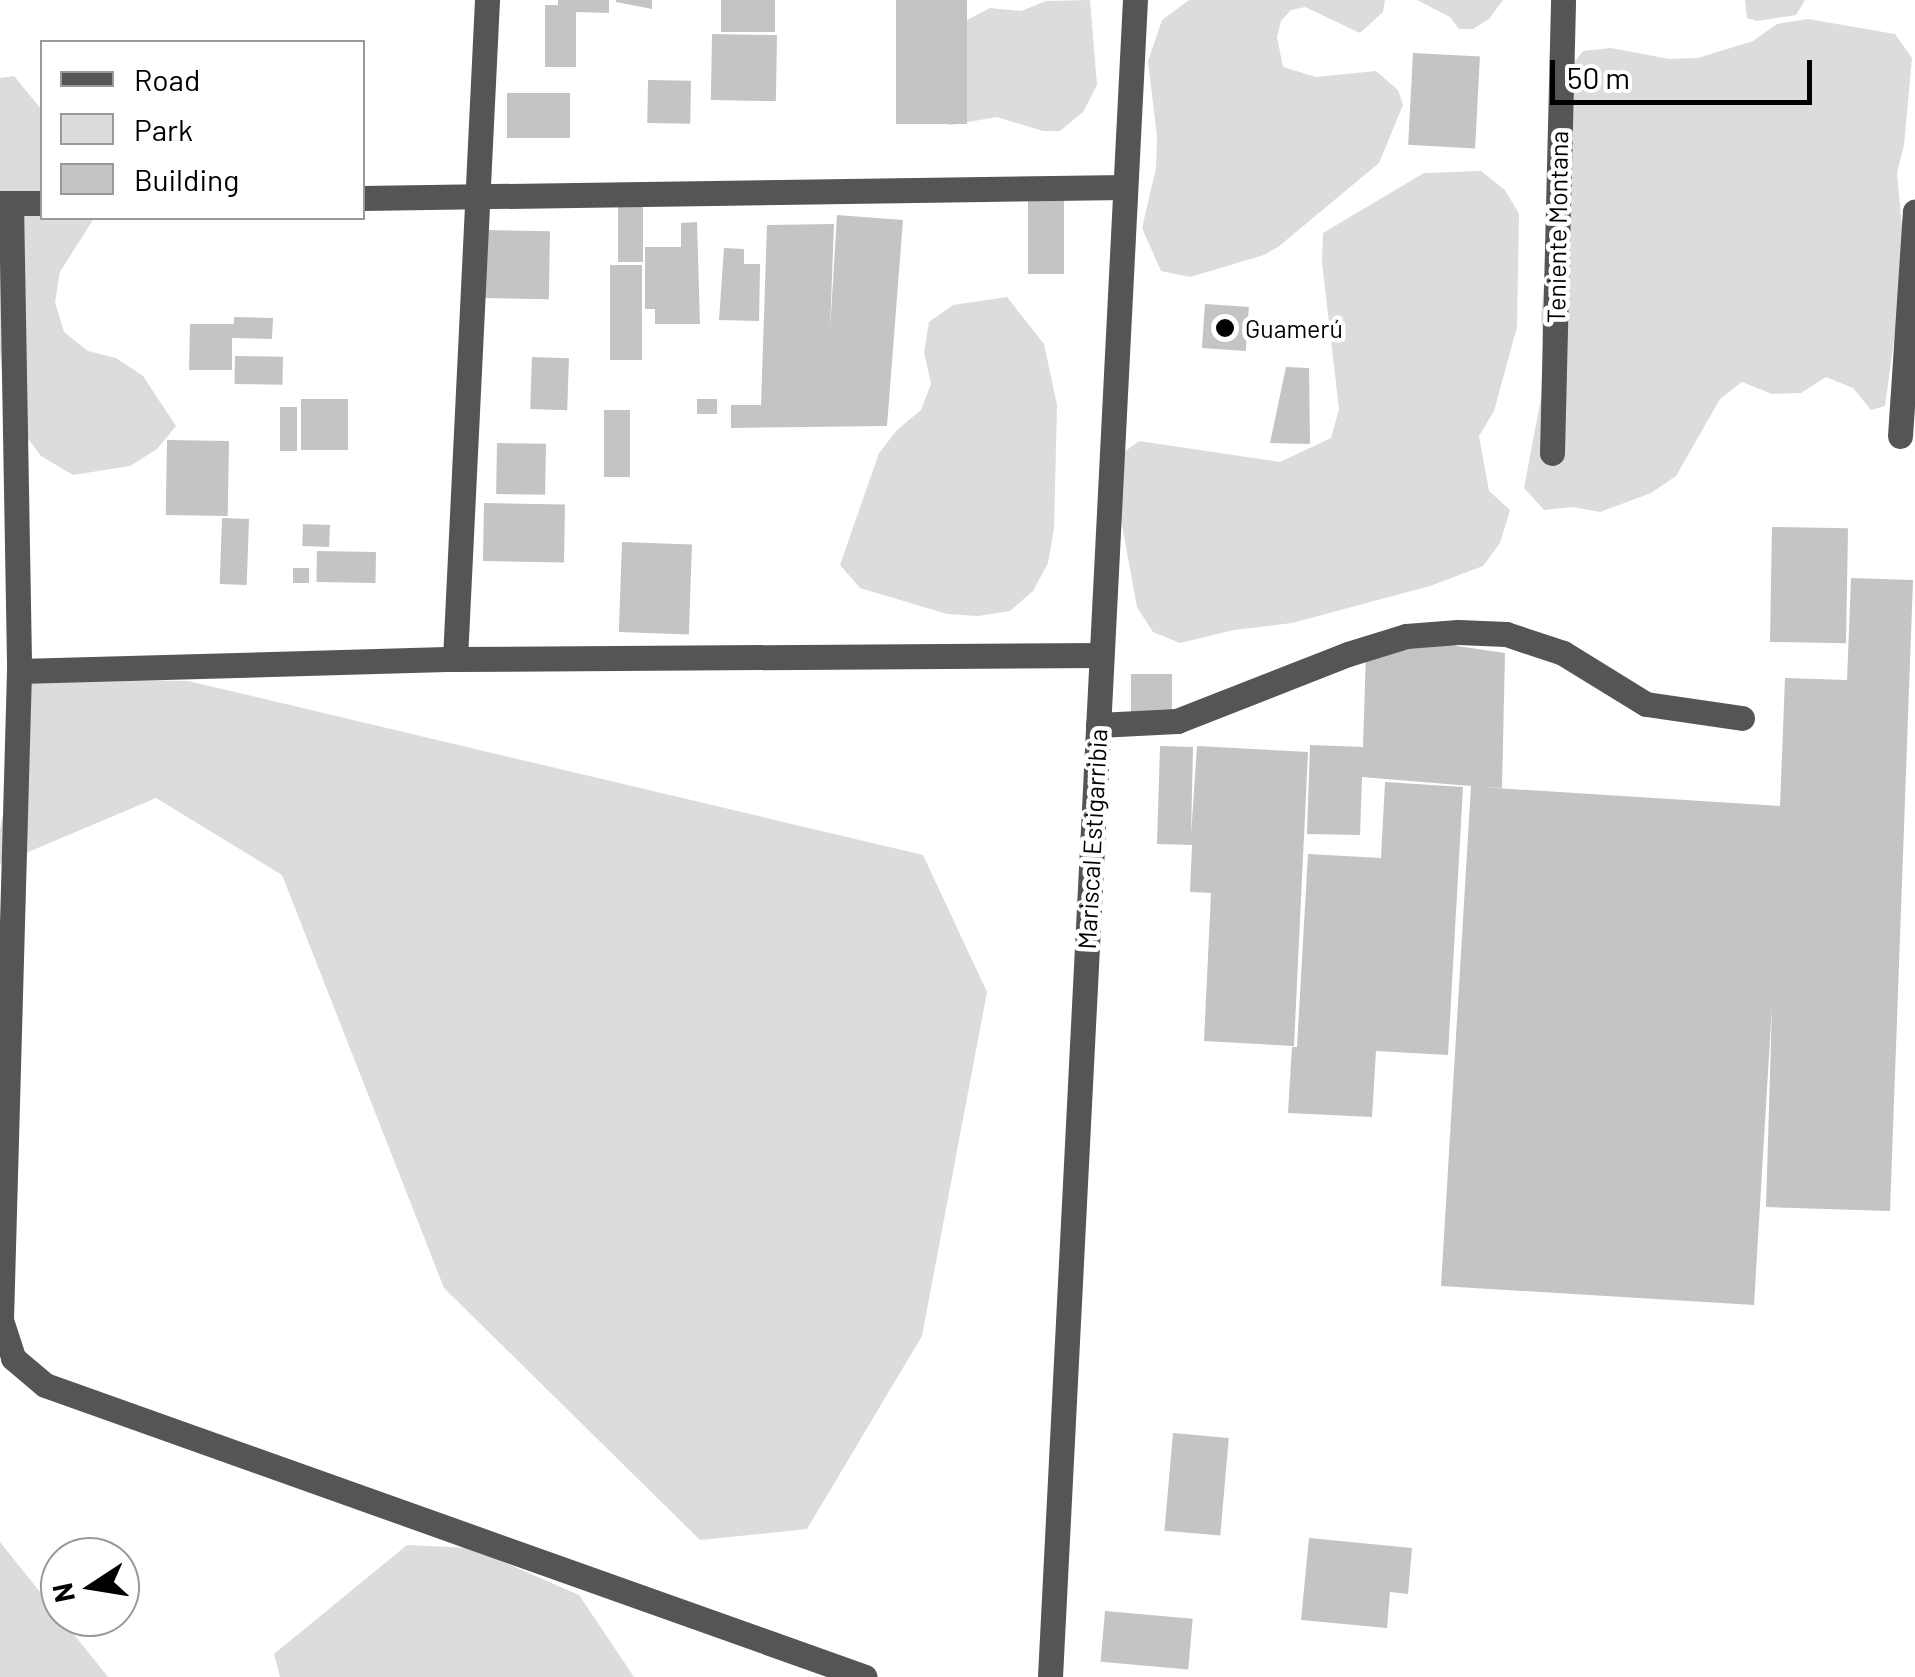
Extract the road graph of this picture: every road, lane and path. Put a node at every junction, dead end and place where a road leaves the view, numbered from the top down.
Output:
1 (487, 0) edge
2 (1135, 0) edge
3 (1563, 0) edge
4 (1125, 187) junction
5 (477, 196) junction
6 (365, 198) edge
7 (40, 202) edge
8 (5, 203) edge
9 (1915, 212) edge
10 (1900, 436) dead end
11 (1552, 453) dead end
12 (1101, 655) junction
13 (454, 659) junction
14 (19, 671) junction
15 (1742, 718) dead end
16 (1098, 725) junction
17 (865, 1677) edge
18 (1050, 1677) edge

1 - 5 street
2 - 4 street, Mariscal Estigarribia
3 - 11 street, Teniente Montana
4 - 5 street
4 - 12 street, Mariscal Estigarribia
5 - 6 street
5 - 13 street
7 - 8 street
8 - 14 street
9 - 10 street
12 - 13 street
12 - 16 street, Mariscal Estigarribia
13 - 14 street
14 - 17 street
15 - 16 street
16 - 18 street, Mariscal Estigarribia

